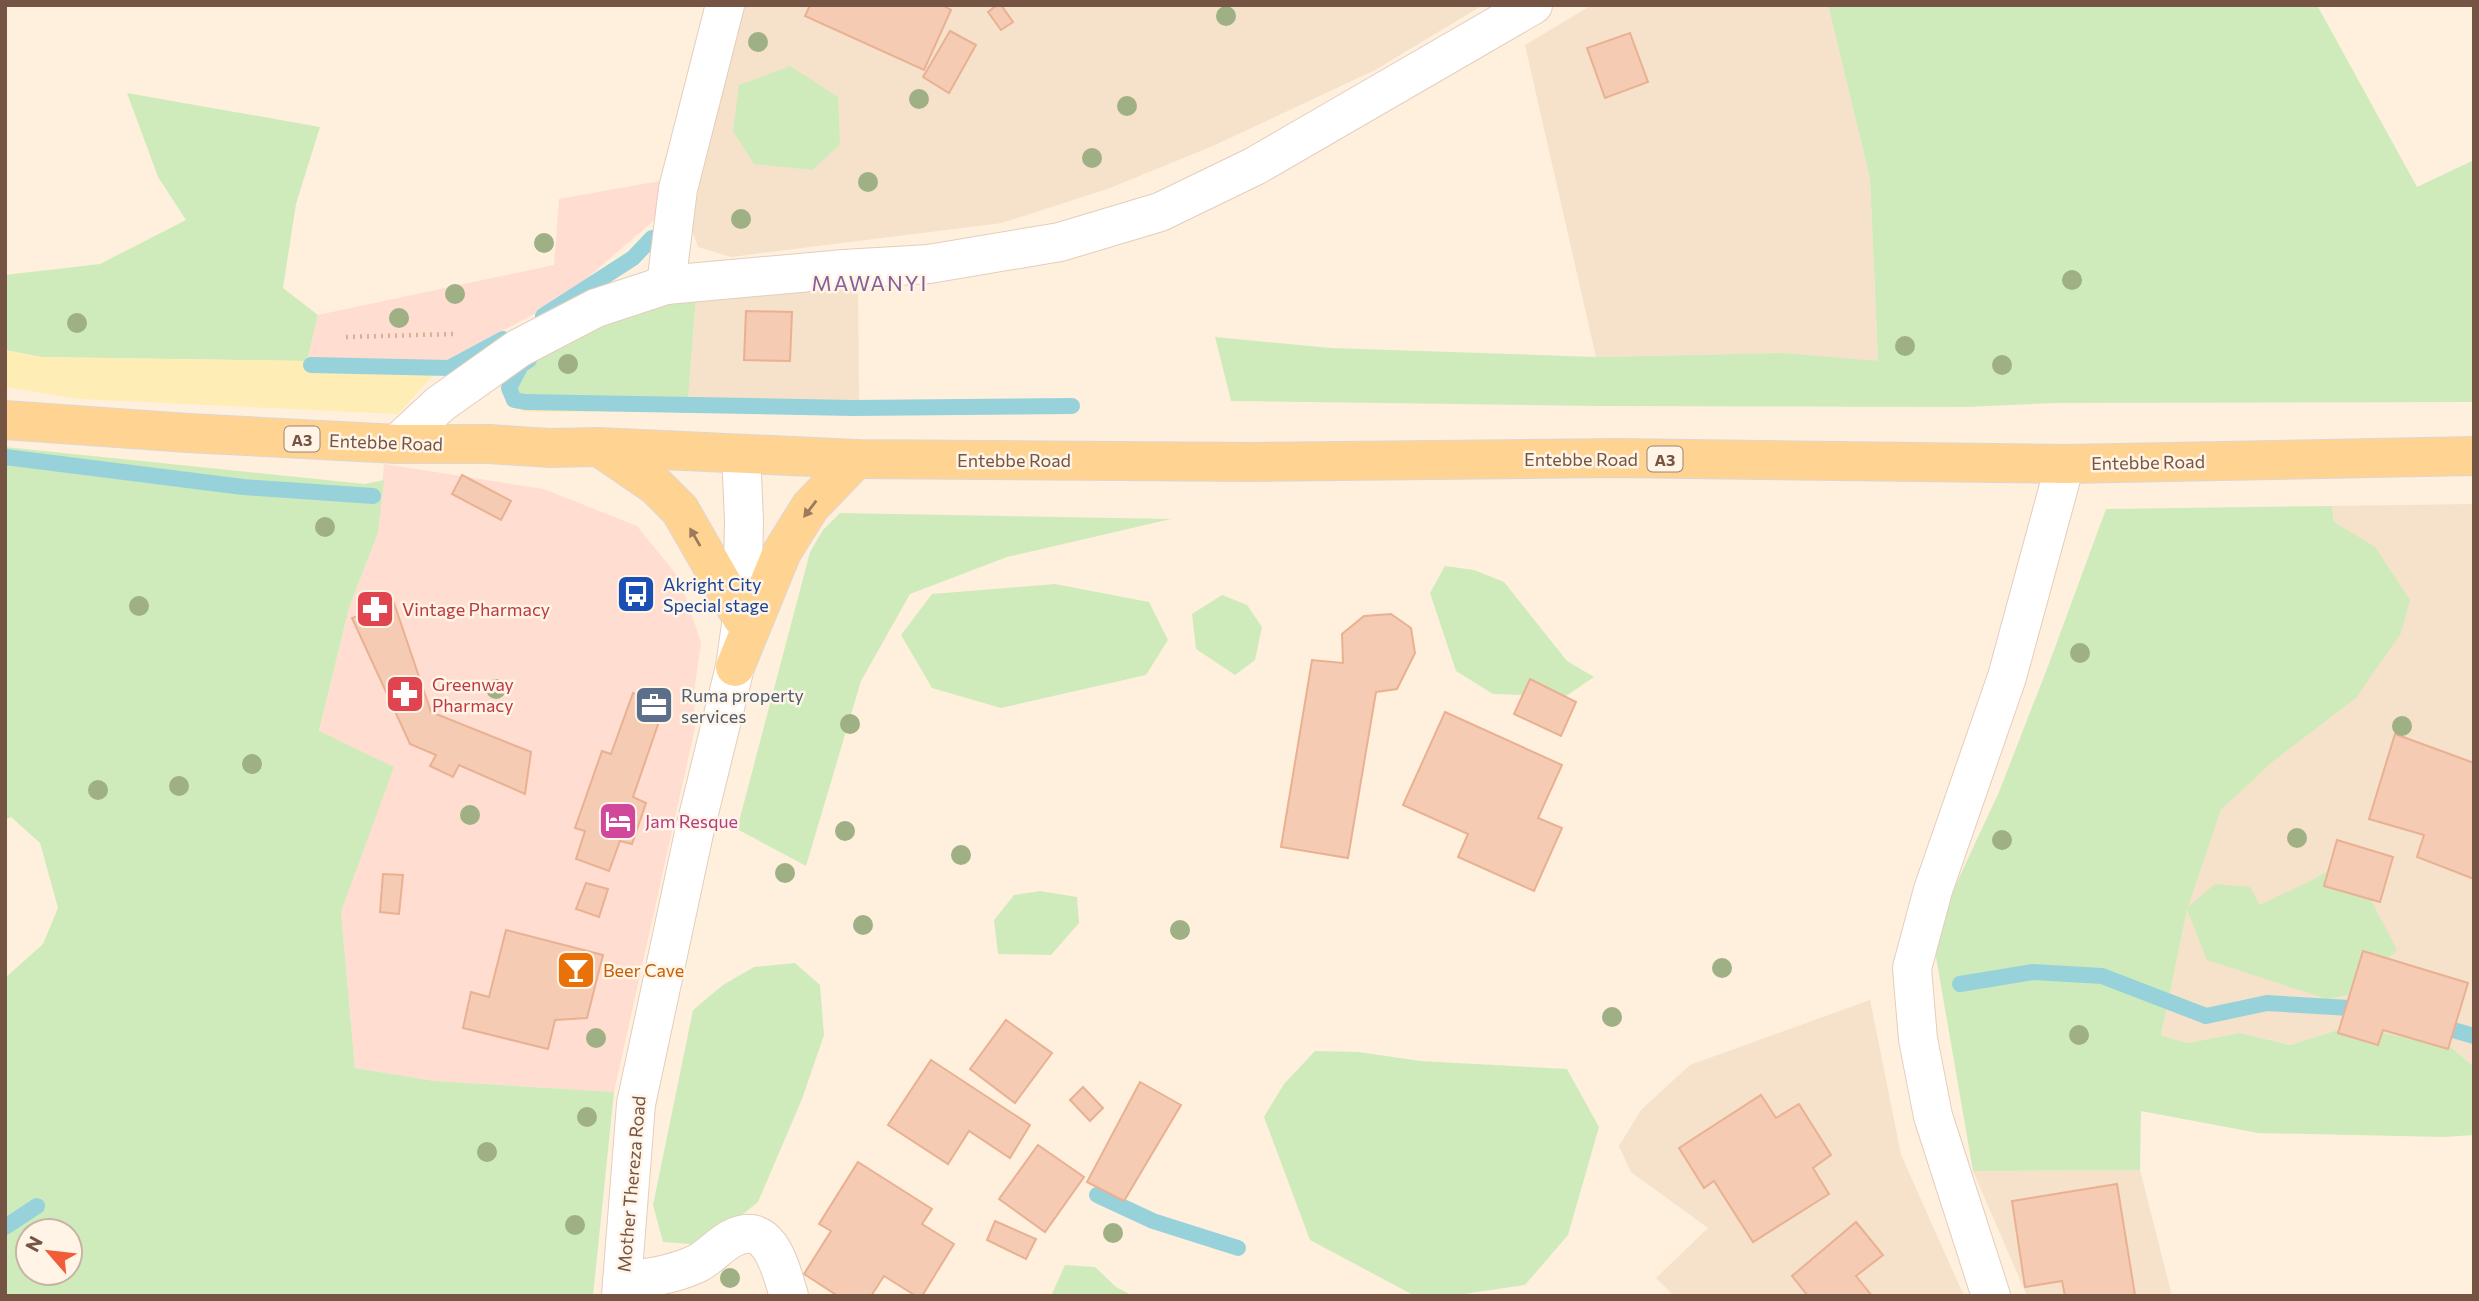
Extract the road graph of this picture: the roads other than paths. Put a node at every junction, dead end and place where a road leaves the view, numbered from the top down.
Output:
1 (725, 5) edge
2 (1533, 5) edge
3 (666, 285) junction
4 (5, 420) edge
5 (397, 444) junction
6 (599, 447) junction
7 (741, 454) junction
8 (2474, 456) edge
9 (856, 459) junction
10 (2065, 464) junction
11 (742, 618) junction
12 (735, 667) junction
13 (622, 1288) edge
14 (789, 1296) edge
15 (1991, 1296) edge

1 - 3 street
2 - 3 street
3 - 5 street
4 - 5 main road, Entebbe Road / A3
5 - 6 main road, Entebbe Road / A3
6 - 7 main road, A3
11 -> 6 main road
7 - 9 main road, A3
7 - 11 street, Mother Thereza Road
8 - 10 main road, Entebbe Road / A3
9 - 10 main road, Entebbe Road / A3
9 -> 12 main road
10 - 15 street
11 - 12 street, Mother Thereza Road
12 - 13 street, Mother Thereza Road
13 - 14 street

